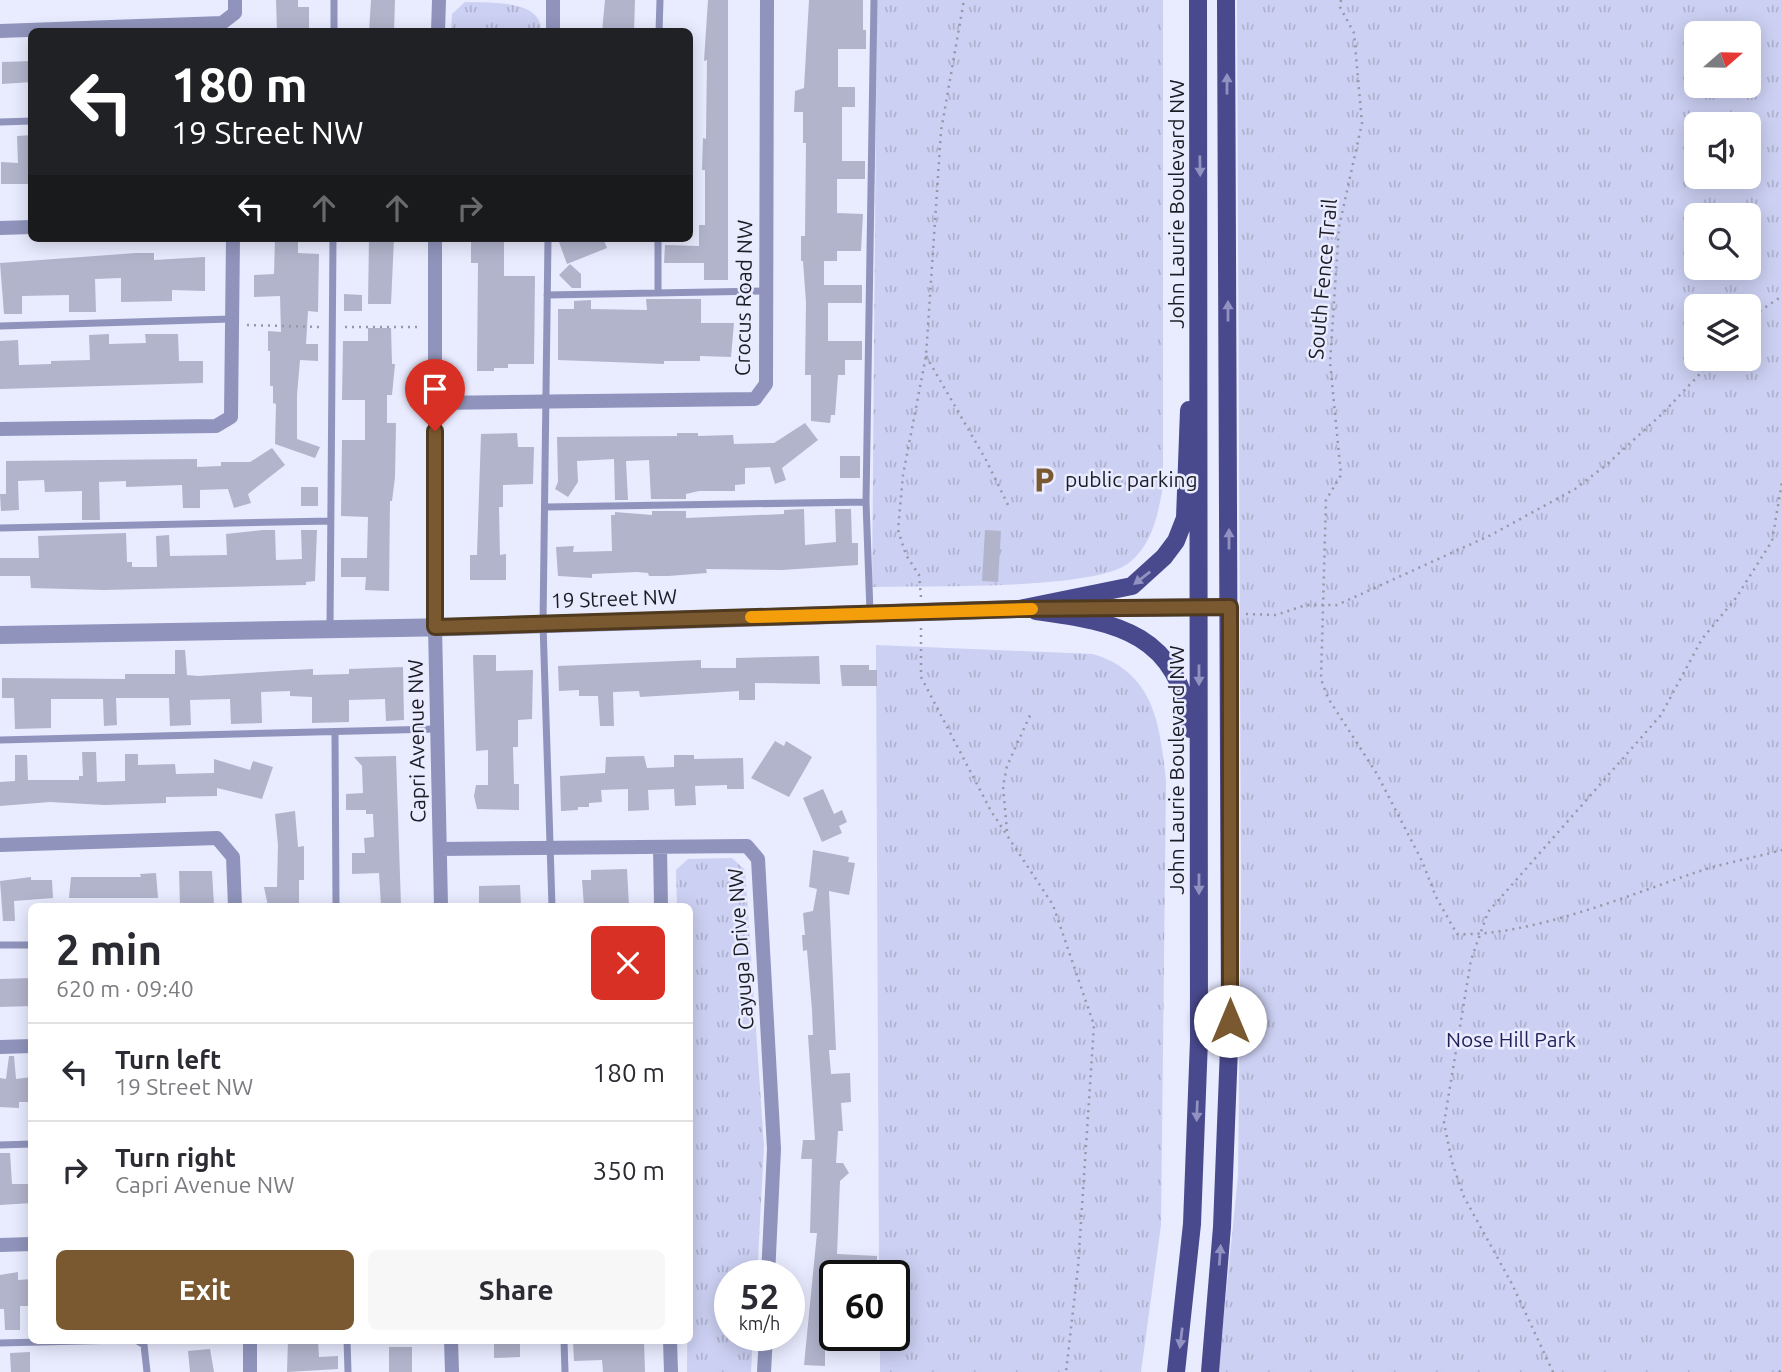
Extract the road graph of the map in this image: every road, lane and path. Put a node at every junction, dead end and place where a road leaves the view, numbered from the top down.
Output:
1 (235, 0) edge
2 (334, 0) edge
3 (439, 0) edge
4 (554, 0) edge
5 (660, 0) edge
6 (767, 0) edge
7 (874, 0) edge
8 (964, 0) edge
9 (1198, 0) edge
10 (1226, 0) edge
11 (1341, 0) edge
12 (83, 28) edge
13 (334, 28) edge
14 (438, 28) edge
15 (553, 28) edge
16 (659, 28) edge
17 (28, 30) edge
18 (0, 31) edge
19 (28, 121) edge
20 (0, 122) edge
21 (28, 227) edge
22 (0, 228) edge
23 (1200, 232) junction
24 (233, 242) edge
25 (333, 242) edge
26 (435, 242) edge
27 (548, 242) edge
28 (658, 242) edge
29 (765, 291) junction
30 (658, 292) junction
31 (547, 295) junction
32 (1782, 296) edge
33 (1761, 310) edge
34 (231, 319) junction
35 (0, 326) edge
36 (926, 356) junction
37 (1703, 371) edge
38 (546, 401) junction
39 (435, 403) junction
40 (0, 429) edge
41 (1782, 482) edge
42 (866, 502) junction
43 (546, 507) junction
44 (1010, 509) dead end
45 (330, 522) junction
46 (0, 528) edge
47 (922, 586) dead end
48 (1323, 604) junction
49 (1200, 607) junction
50 (1230, 607) junction
51 (1019, 609) junction
52 (870, 613) junction
53 (543, 624) junction
54 (435, 627) junction
55 (921, 628) dead end
56 (330, 629) junction
57 (0, 635) edge
58 (1032, 711) dead end
59 (436, 729) junction
60 (335, 732) junction
61 (0, 740) edge
62 (1199, 816) junction
63 (1007, 831) junction
64 (0, 845) edge
65 (660, 846) junction
66 (550, 848) junction
67 (440, 849) junction
68 (1782, 850) edge
69 (236, 903) edge
70 (336, 903) edge
71 (441, 903) edge
72 (552, 903) edge
73 (661, 903) edge
74 (1479, 935) junction
75 (0, 945) edge
76 (28, 945) edge
77 (0, 1046) edge
78 (28, 1046) edge
79 (28, 1144) edge
80 (0, 1145) edge
81 (28, 1244) edge
82 (0, 1245) edge
83 (769, 1260) edge
84 (28, 1342) edge
85 (0, 1343) edge
86 (142, 1344) edge
87 (250, 1344) edge
88 (347, 1344) edge
89 (451, 1344) edge
90 (564, 1344) edge
91 (670, 1344) edge
92 (765, 1351) edge
93 (147, 1372) edge
94 (250, 1372) edge
95 (348, 1372) edge
96 (452, 1372) edge
97 (565, 1372) edge
98 (671, 1372) edge
99 (764, 1372) edge
100 (1066, 1372) edge
101 (1177, 1372) edge
102 (1210, 1372) edge
103 (1553, 1372) edge

1 - 12 street
2 - 13 lane
3 - 14 street
4 - 15 street
5 - 16 lane
6 - 29 street, Crocus Road NW
7 - 42 lane
8 - 36 path
9 -> 23 main road, John Laurie Boulevard NW
50 -> 10 main road
11 - 48 path, South Fence Trail
17 - 18 street
19 - 20 lane
21 - 22 street
23 - 49 main road, John Laurie Boulevard NW
23 -> 51 main road
24 - 34 street
25 - 45 lane
26 - 39 street, Capri Avenue NW
27 - 31 lane
28 - 30 lane
29 - 30 lane
29 - 38 street, Crocus Road NW
30 - 31 lane
31 - 38 lane
32 - 33 path
34 - 35 lane
34 - 40 street
36 - 44 path
36 - 47 path
37 - 48 path
38 - 39 street, Crocus Road NW
38 - 43 lane
39 - 54 street, Capri Avenue NW
41 - 74 path
42 - 43 lane
42 - 52 lane
43 - 53 lane
45 - 46 lane
45 - 56 lane
48 - 50 path
48 - 74 path, South Fence Trail
49 - 50 street, 19 Street NW
49 - 51 street, 19 Street NW
49 -> 62 main road, John Laurie Boulevard NW
102 -> 50 main road
51 - 52 street, 19 Street NW
51 - 62 main road
52 - 53 street, 19 Street NW
53 - 54 street, 19 Street NW
53 - 66 lane
54 - 56 street, 19 Street NW
54 - 59 street, Capri Avenue NW
55 - 63 path
56 - 57 street, 19 Street NW
58 - 63 path
59 - 60 lane
59 - 67 street, Capri Avenue NW
60 - 61 lane
60 - 70 lane
62 -> 101 main road, John Laurie Boulevard NW
63 - 100 path
64 - 69 street
65 - 66 street, Cayuga Drive NW
65 - 73 street
65 - 83 street, Cayuga Drive NW
66 - 67 street, Cayuga Drive NW
66 - 72 lane
67 - 71 street, Capri Avenue NW
68 - 74 path
74 - 103 path
75 - 76 lane
77 - 78 street
79 - 80 lane
81 - 82 street
84 - 85 lane
86 - 93 lane
87 - 94 street
88 - 95 lane
89 - 96 street
90 - 97 lane
91 - 98 street
92 - 99 street

